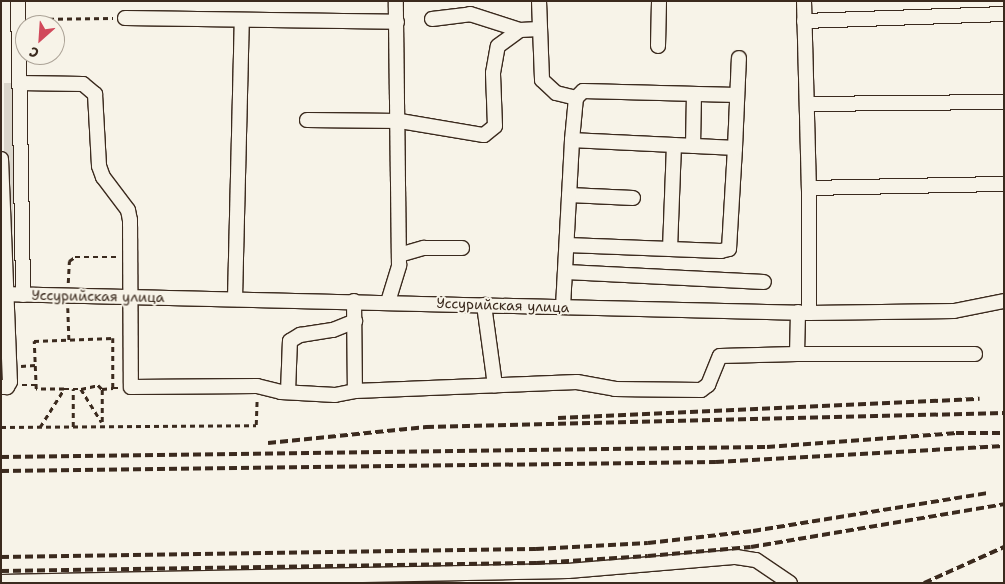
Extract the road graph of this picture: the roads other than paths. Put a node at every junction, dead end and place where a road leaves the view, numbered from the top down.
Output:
1 (18, 1) edge
2 (396, 1) edge
3 (539, 1) edge
4 (659, 1) edge
5 (804, 1) edge
6 (1004, 14) edge
7 (125, 18) road end
8 (432, 19) dead end
9 (242, 20) junction
10 (804, 21) junction
11 (397, 22) junction
12 (539, 29) junction
13 (520, 30) junction
14 (658, 46) dead end
15 (739, 58) dead end
16 (19, 82) junction
17 (694, 94) junction
18 (737, 95) junction
19 (576, 98) junction
20 (1004, 102) edge
21 (808, 104) junction
22 (307, 120) dead end
23 (400, 122) junction
24 (572, 140) junction
25 (674, 145) junction
26 (693, 146) junction
27 (735, 148) junction
28 (1, 159) edge
29 (1004, 184) edge
30 (809, 188) junction
31 (569, 195) junction
32 (633, 198) dead end
33 (566, 245) junction
34 (462, 248) dead end
35 (670, 249) junction
36 (399, 255) junction
37 (566, 272) junction
38 (764, 282) dead end
39 (3, 294) edge
40 (24, 295) junction
41 (129, 298) junction
42 (235, 299) junction
43 (354, 301) junction
44 (388, 302) junction
45 (1004, 302) edge
46 (484, 305) junction
47 (563, 307) junction
48 (803, 313) junction
49 (355, 321) junction
50 (797, 354) junction
51 (975, 354) dead end
52 (495, 385) junction
53 (1, 388) edge
54 (355, 391) junction
55 (288, 392) junction
56 (188, 580) edge
57 (1, 582) edge
58 (25, 582) edge
59 (790, 583) edge

1 - 16 street
2 - 11 street
3 - 12 street
4 - 14 street
5 - 10 street
6 - 10 street
7 - 9 street
8 - 13 street
9 - 11 street
9 - 42 street
10 - 21 street
11 - 23 street
12 - 13 street
12 - 19 street
13 - 23 street
15 - 18 street
16 - 40 street
16 - 41 street
17 - 18 street
17 - 19 street
17 - 26 street
18 - 27 street
19 - 24 street
20 - 21 street
21 - 30 street
22 - 23 street
23 - 36 street
24 - 25 street
24 - 31 street
25 - 26 street
25 - 35 street
26 - 27 street
27 - 35 street
28 - 39 street
29 - 30 street
30 - 48 street
31 - 32 street
31 - 33 street
33 - 35 street
33 - 37 street
34 - 36 street
36 - 44 street
37 - 38 street
37 - 47 street
39 - 40 street, Уссурийская улица
39 - 53 street
40 - 41 street, Уссурийская улица
41 - 42 street, Уссурийская улица
41 - 55 street
42 - 43 street, Уссурийская улица
43 - 44 street, Уссурийская улица
43 - 49 street
44 - 46 street, Уссурийская улица
45 - 48 street, Уссурийская улица
46 - 47 street, Уссурийская улица
46 - 52 street
47 - 48 street, Уссурийская улица
48 - 50 street
49 - 54 street
49 - 55 street
50 - 51 street
50 - 52 street
52 - 54 street
54 - 55 street
56 - 58 street
56 - 59 street
57 - 58 street

